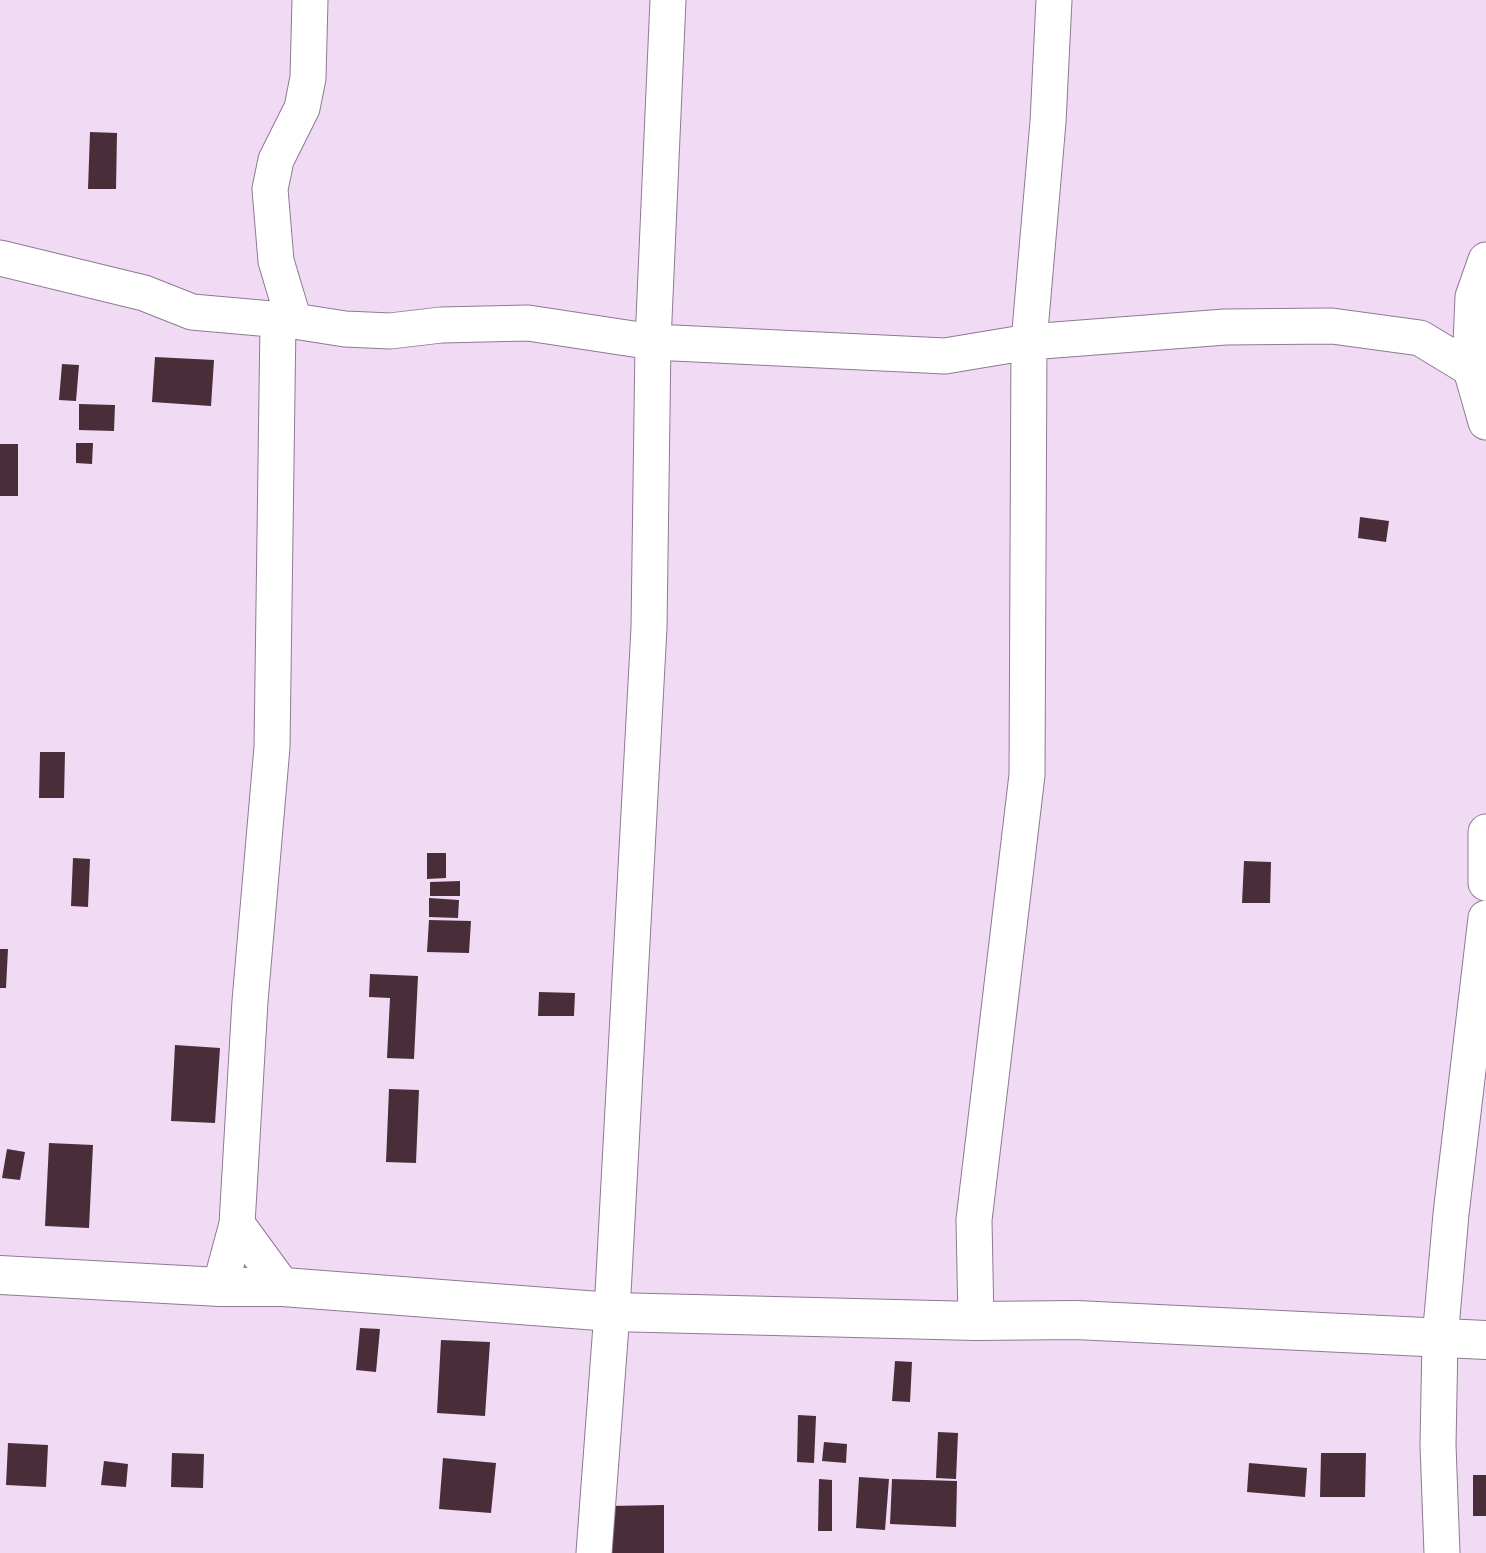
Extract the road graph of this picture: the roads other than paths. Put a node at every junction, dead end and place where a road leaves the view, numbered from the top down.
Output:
1 (310, 0) edge
2 (668, 0) edge
3 (1054, 0) edge
4 (0, 258) edge
5 (1486, 260) edge
6 (286, 321) junction
7 (653, 342) junction
8 (1029, 342) junction
9 (1478, 372) edge
10 (1486, 422) edge
11 (1486, 832) edge
12 (1486, 883) edge
13 (1486, 918) edge
14 (237, 1224) junction
15 (0, 1275) edge
16 (220, 1287) junction
17 (283, 1287) junction
18 (612, 1312) junction
19 (976, 1321) junction
20 (1440, 1339) junction
21 (1486, 1340) edge
22 (594, 1553) edge
23 (1442, 1553) edge

1 - 6 street
2 - 7 street
3 - 8 street
4 - 6 street
5 - 9 street
6 - 7 street
6 - 14 street
7 - 8 street
7 - 18 street
8 - 9 street
8 - 19 street
9 - 10 street
11 - 12 street
13 - 20 street
14 - 16 street
14 - 17 street
15 - 16 street
16 - 17 street
17 - 18 street
18 - 19 street
18 - 22 street
19 - 20 street
20 - 21 street
20 - 23 street

